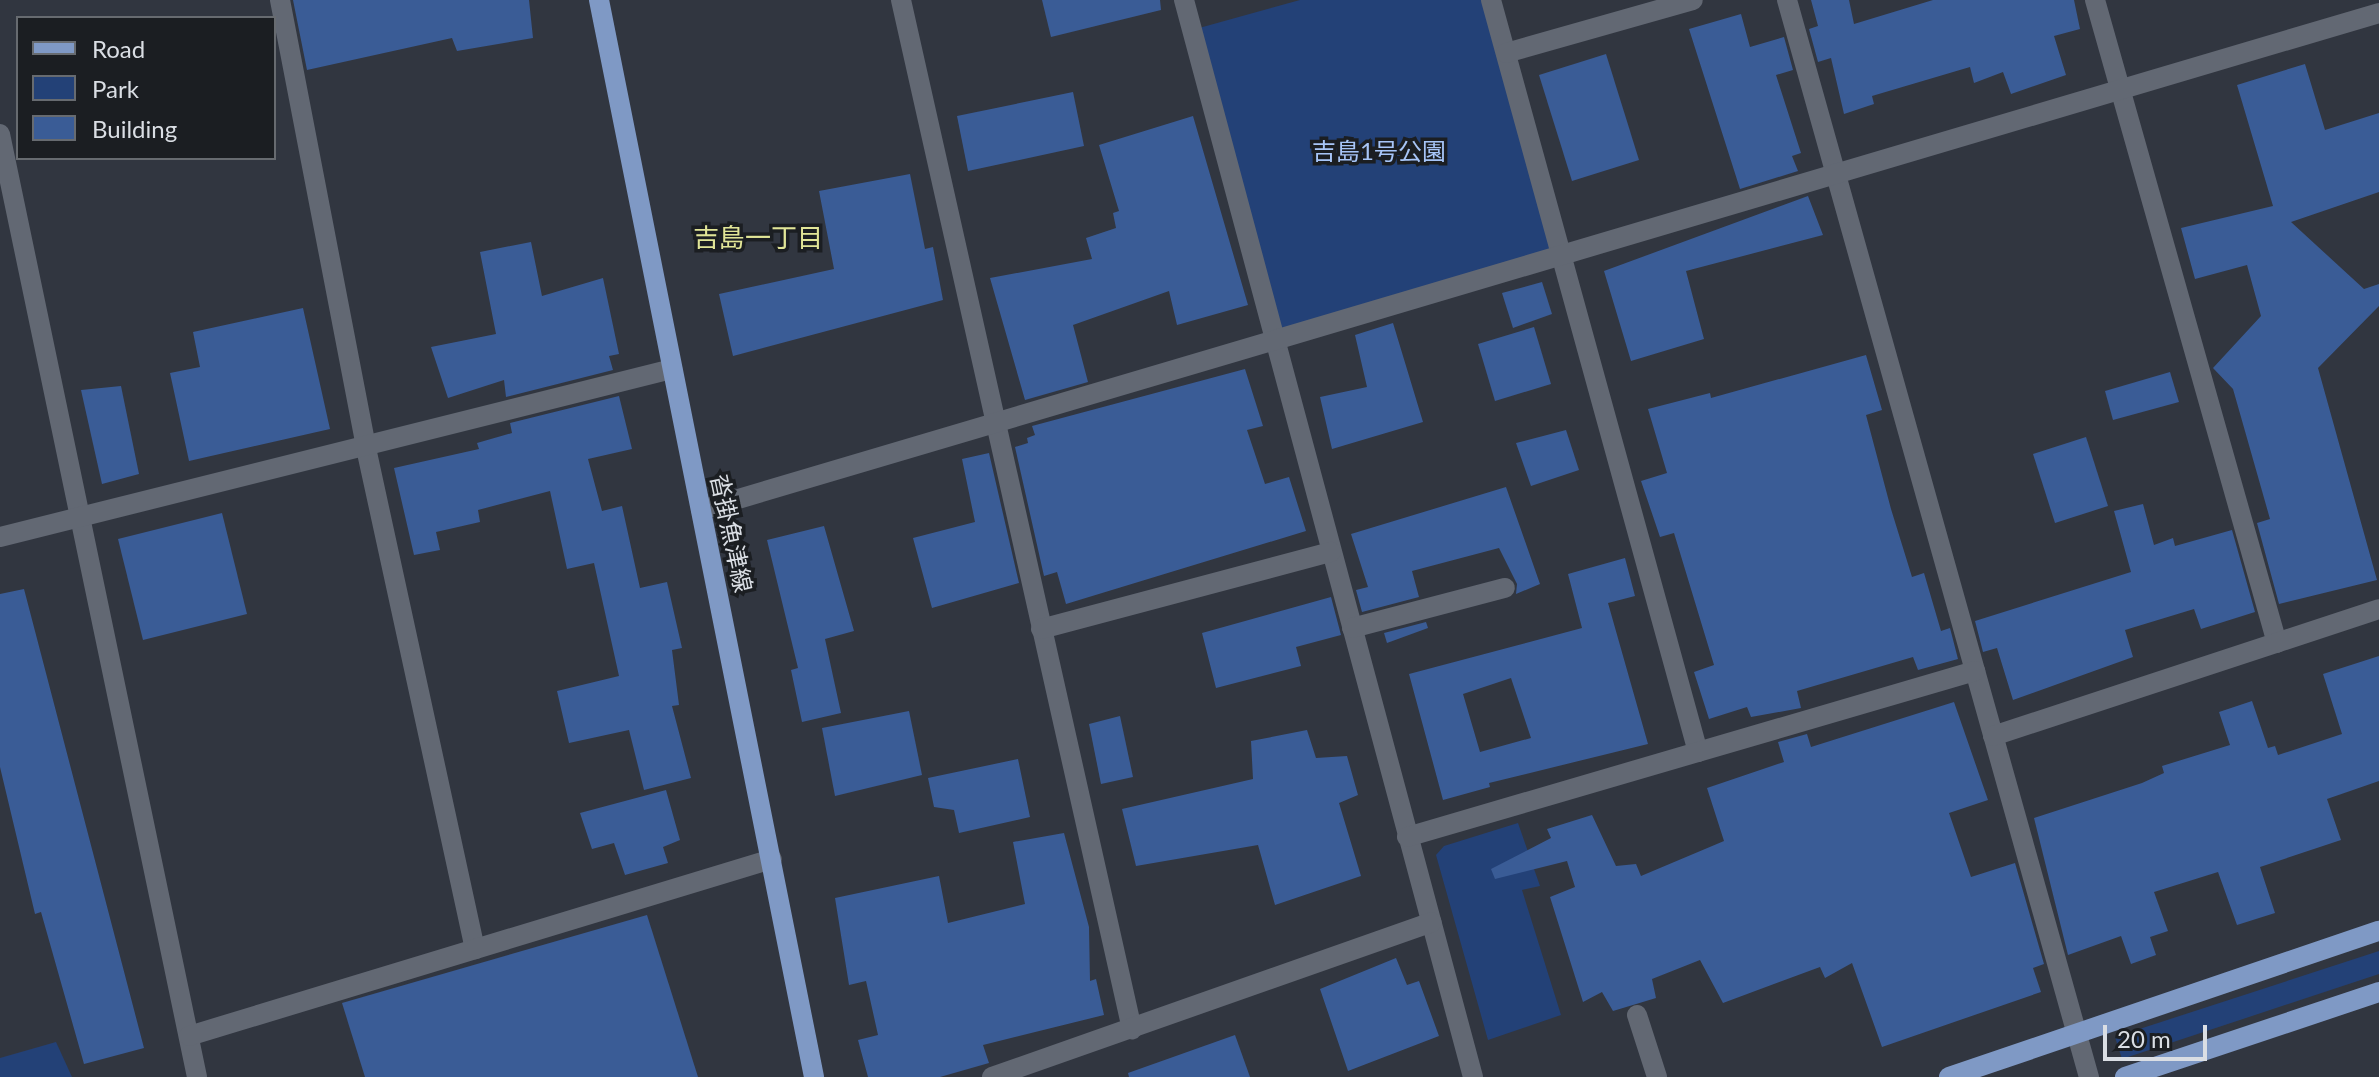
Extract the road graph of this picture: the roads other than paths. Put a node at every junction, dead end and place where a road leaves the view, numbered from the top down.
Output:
1 (280, 0) edge
2 (599, 0) edge
3 (901, 0) edge
4 (1184, 0) edge
5 (1491, 0) edge
6 (1693, 0) edge
7 (1787, 0) edge
8 (2095, 0) edge
9 (2379, 13) edge
10 (1506, 53) junction
11 (2120, 90) junction
12 (0, 134) edge
13 (1836, 174) junction
14 (1563, 255) junction
15 (1275, 340) junction
16 (672, 369) junction
17 (994, 424) junction
18 (366, 448) junction
19 (701, 510) junction
20 (78, 515) junction
21 (0, 537) edge
22 (1331, 552) junction
23 (1505, 588) dead end
24 (2379, 609) edge
25 (1352, 628) junction
26 (1041, 629) junction
27 (2277, 643) junction
28 (1975, 671) junction
29 (1993, 736) junction
30 (1698, 752) junction
31 (1407, 837) junction
32 (772, 859) junction
33 (1431, 922) junction
34 (2379, 931) edge
35 (475, 949) junction
36 (2379, 992) edge
37 (1637, 1015) dead end
38 (1132, 1029) junction
39 (2077, 1034) junction
40 (189, 1036) junction
41 (197, 1077) edge
42 (814, 1077) edge
43 (992, 1077) edge
44 (1473, 1077) edge
45 (1657, 1077) edge
46 (1949, 1077) edge
47 (2089, 1077) edge
48 (2125, 1077) edge

1 - 18 street
2 - 16 main road, 沓掛魚津線
3 - 17 street
4 - 15 street
5 - 10 street
6 - 10 street
7 - 13 street
8 - 11 street
9 - 11 street
10 - 14 street
11 - 13 street
11 - 27 street
12 - 20 street
13 - 14 street
13 - 28 street
14 - 15 street
14 - 30 street
15 - 17 street
15 - 22 street
16 - 18 street
16 - 19 main road, 沓掛魚津線
17 - 19 street
17 - 26 street
18 - 20 street
18 - 35 street
19 - 32 main road, 沓掛魚津線
20 - 21 street
20 - 40 street
22 - 25 street
22 - 26 street
23 - 25 street
24 - 27 street
25 - 31 street
26 - 38 street
27 - 29 street
28 - 29 street
28 - 30 street
29 - 39 street
30 - 31 street
31 - 33 street
32 - 35 street
32 - 42 main road, 沓掛魚津線
33 - 38 street
33 - 44 street
34 - 39 main road
35 - 40 street
36 - 48 main road
37 - 45 street
38 - 43 street
39 - 46 main road
39 - 47 street
40 - 41 street

